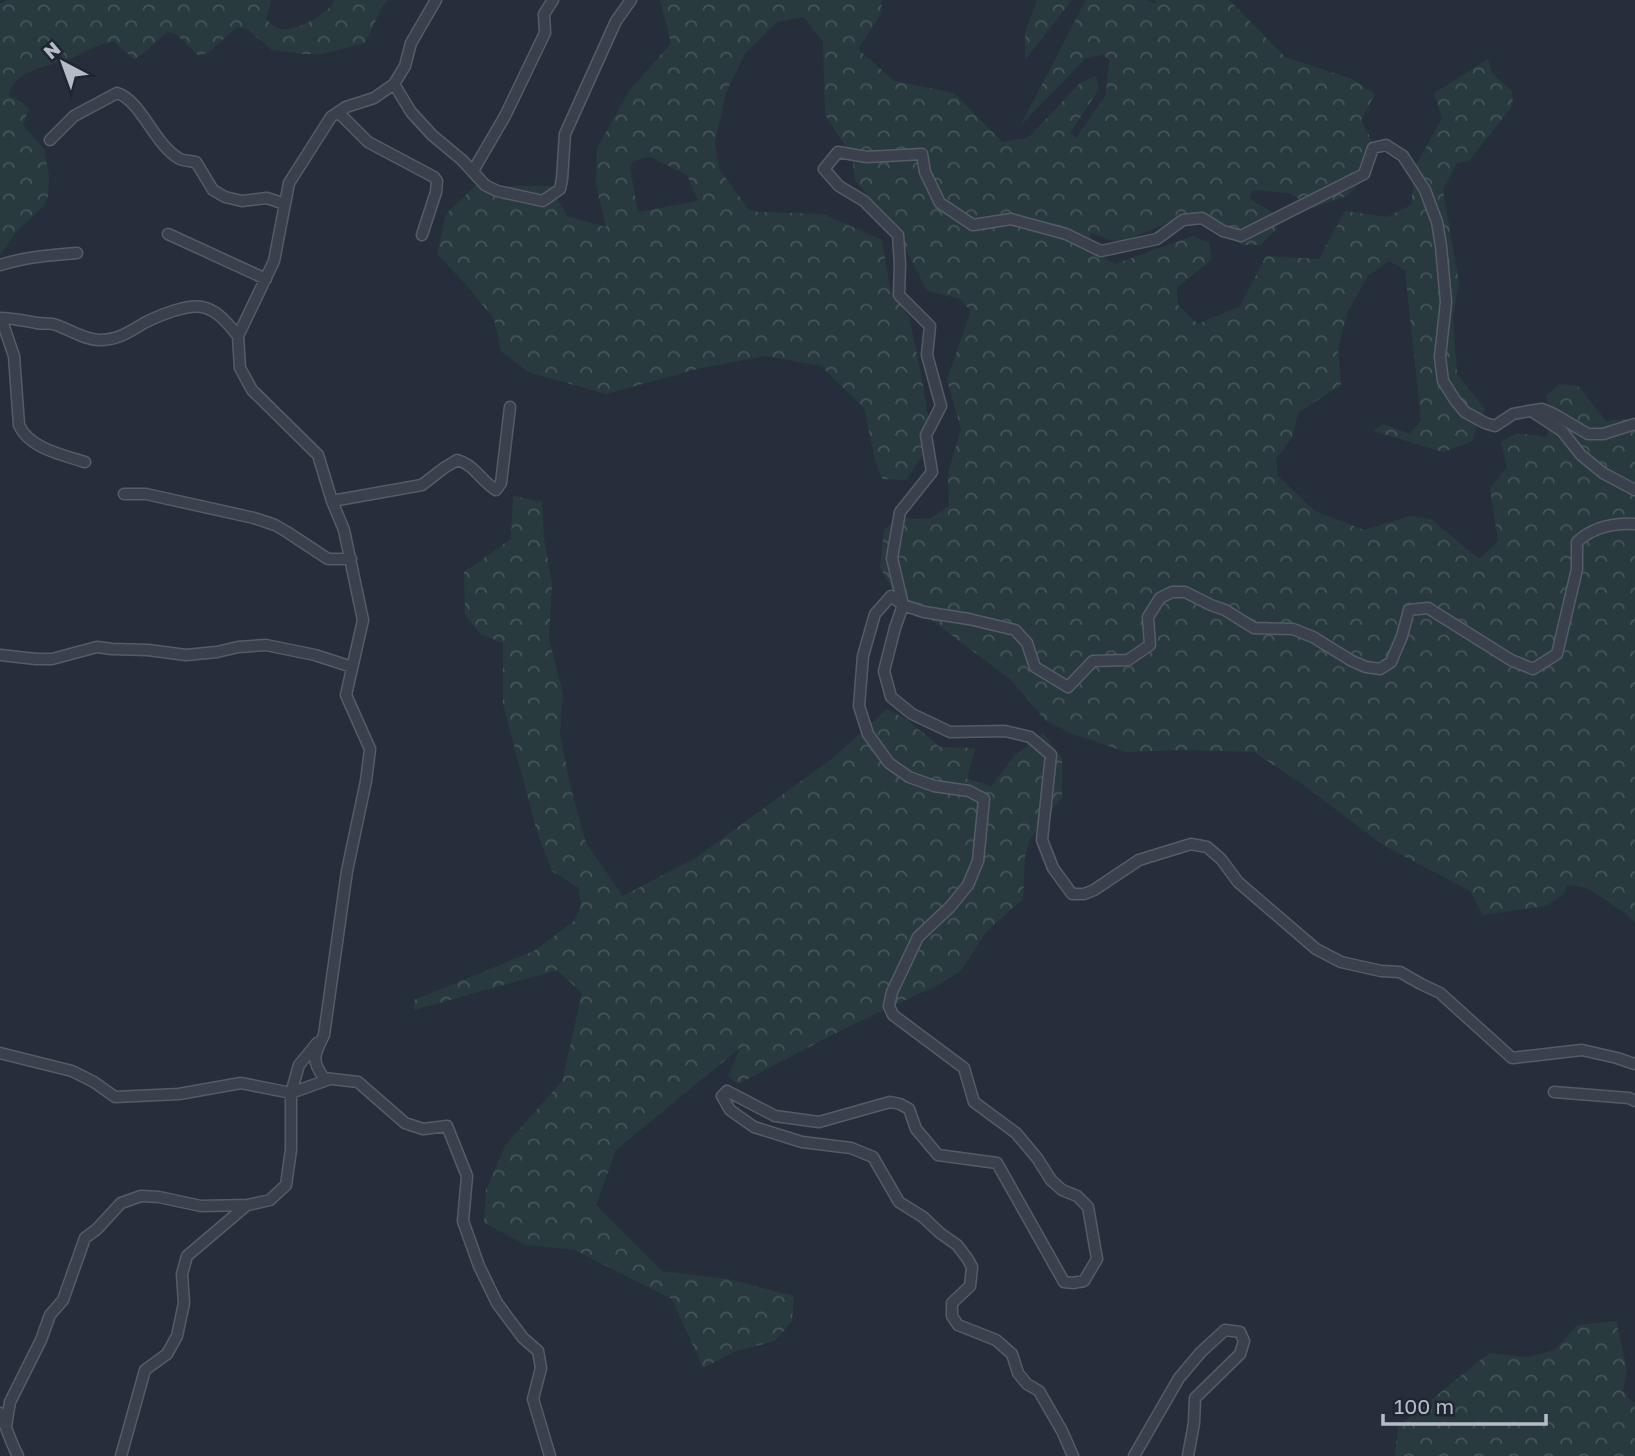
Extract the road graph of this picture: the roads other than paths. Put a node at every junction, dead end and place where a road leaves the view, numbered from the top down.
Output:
1 (436, 0) edge
2 (553, 0) edge
3 (631, 0) edge
4 (394, 84) junction
5 (338, 112) junction
6 (50, 140) dead end
7 (473, 171) junction
8 (285, 204) junction
9 (168, 234) dead end
10 (422, 235) dead end
11 (77, 253) dead end
12 (0, 265) edge
13 (266, 279) junction
14 (0, 318) edge
15 (238, 336) junction
16 (510, 407) dead end
17 (1529, 411) junction
18 (1635, 424) edge
19 (85, 462) dead end
20 (1635, 490) edge
21 (124, 494) dead end
22 (332, 501) junction
23 (1635, 524) edge
24 (351, 559) junction
25 (904, 605) junction
26 (0, 655) edge
27 (352, 667) junction
28 (324, 1035) junction
29 (0, 1053) edge
30 (1635, 1064) edge
31 (330, 1079) junction
32 (1554, 1092) dead end
33 (291, 1093) junction
34 (1635, 1101) edge
35 (248, 1205) junction
36 (0, 1412) edge
37 (6, 1426) junction
38 (18, 1456) edge
39 (121, 1456) edge
40 (550, 1456) edge
41 (1073, 1456) edge
42 (1134, 1456) edge
43 (1188, 1456) edge

1 - 4 street
2 - 7 street
3 - 7 street
4 - 5 street
4 - 7 street
5 - 8 street
5 - 10 street
6 - 8 street
8 - 13 street
9 - 13 street
11 - 12 street
13 - 15 street
14 - 15 street
14 - 19 street
15 - 22 street
16 - 22 street
17 - 18 street
17 - 20 street
17 - 25 street
21 - 24 street
22 - 24 street
23 - 25 street
24 - 27 street
25 - 30 street
25 - 41 street
26 - 27 street
27 - 28 street
28 - 31 street
28 - 33 street
29 - 33 street
31 - 33 street
31 - 40 street
32 - 34 street
33 - 35 street
35 - 37 street
35 - 39 street
36 - 37 street
37 - 38 street
42 - 43 street

